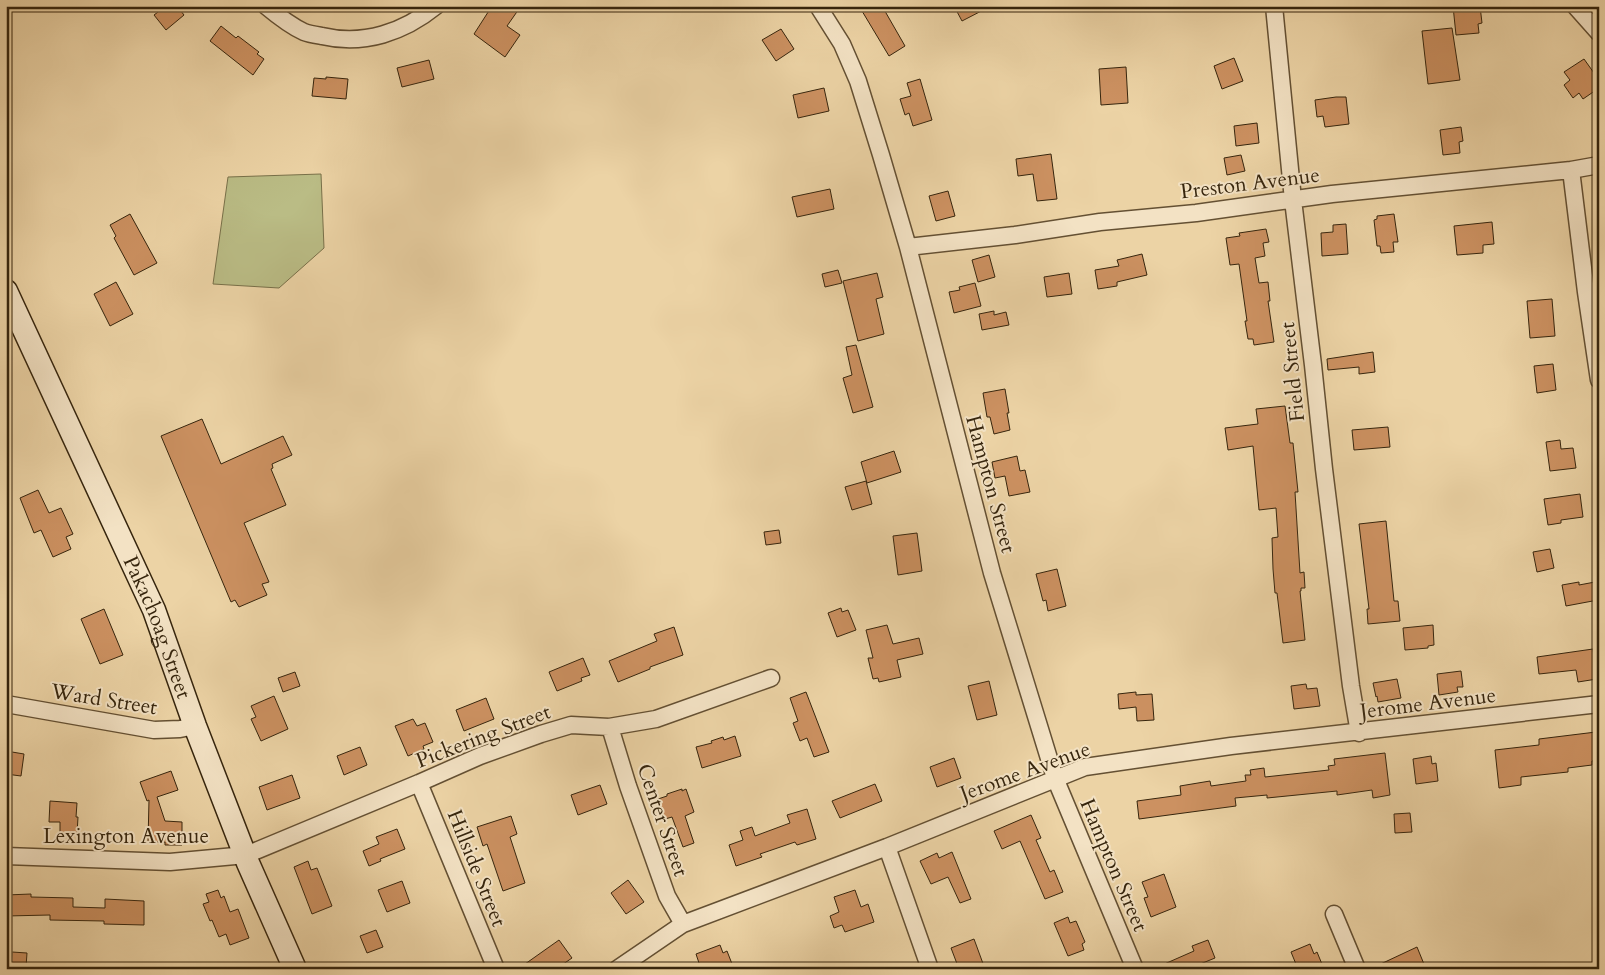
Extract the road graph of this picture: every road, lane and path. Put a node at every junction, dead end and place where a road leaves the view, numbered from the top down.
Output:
1 (266, 6) edge
2 (436, 6) edge
3 (818, 6) edge
4 (1274, 6) edge
5 (1575, 6) edge
6 (1599, 32) edge
7 (1599, 165) edge
8 (1571, 170) junction
9 (1292, 200) junction
10 (908, 247) junction
11 (6, 292) edge
12 (1599, 380) edge
13 (772, 678) dead end
14 (6, 704) edge
15 (1599, 704) edge
16 (195, 726) junction
17 (610, 726) junction
18 (1359, 733) junction
19 (1055, 778) junction
20 (419, 783) junction
21 (887, 847) junction
22 (246, 855) junction
23 (6, 856) edge
24 (1334, 914) dead end
25 (683, 924) junction
26 (295, 969) edge
27 (496, 969) edge
28 (617, 969) edge
29 (930, 969) edge
30 (1135, 969) edge
31 (1357, 969) edge

1 - 2 street
3 - 10 street, Hampton Street
4 - 9 street, Field Street
5 - 6 street
7 - 8 street, Preston Avenue
8 - 9 street, Preston Avenue
8 - 12 street
9 - 10 street, Preston Avenue
9 - 18 street, Field Street
10 - 19 street, Hampton Street
11 - 16 street, Pakachoag Street
13 - 17 street, Pickering Street
14 - 16 street, Ward Street
15 - 18 street, Jerome Avenue
16 - 22 street, Pakachoag Street
17 - 20 street, Pickering Street
17 - 25 street, Center Street
18 - 19 street, Jerome Avenue
19 - 21 street, Jerome Avenue
19 - 30 street, Hampton Street
20 - 22 street, Pickering Street
20 - 27 street, Hillside Street
21 - 25 street, Jerome Avenue
21 - 29 street
22 - 23 street, Lexington Avenue
22 - 26 street, Pakachoag Street
24 - 31 street
25 - 28 street, Jerome Avenue

